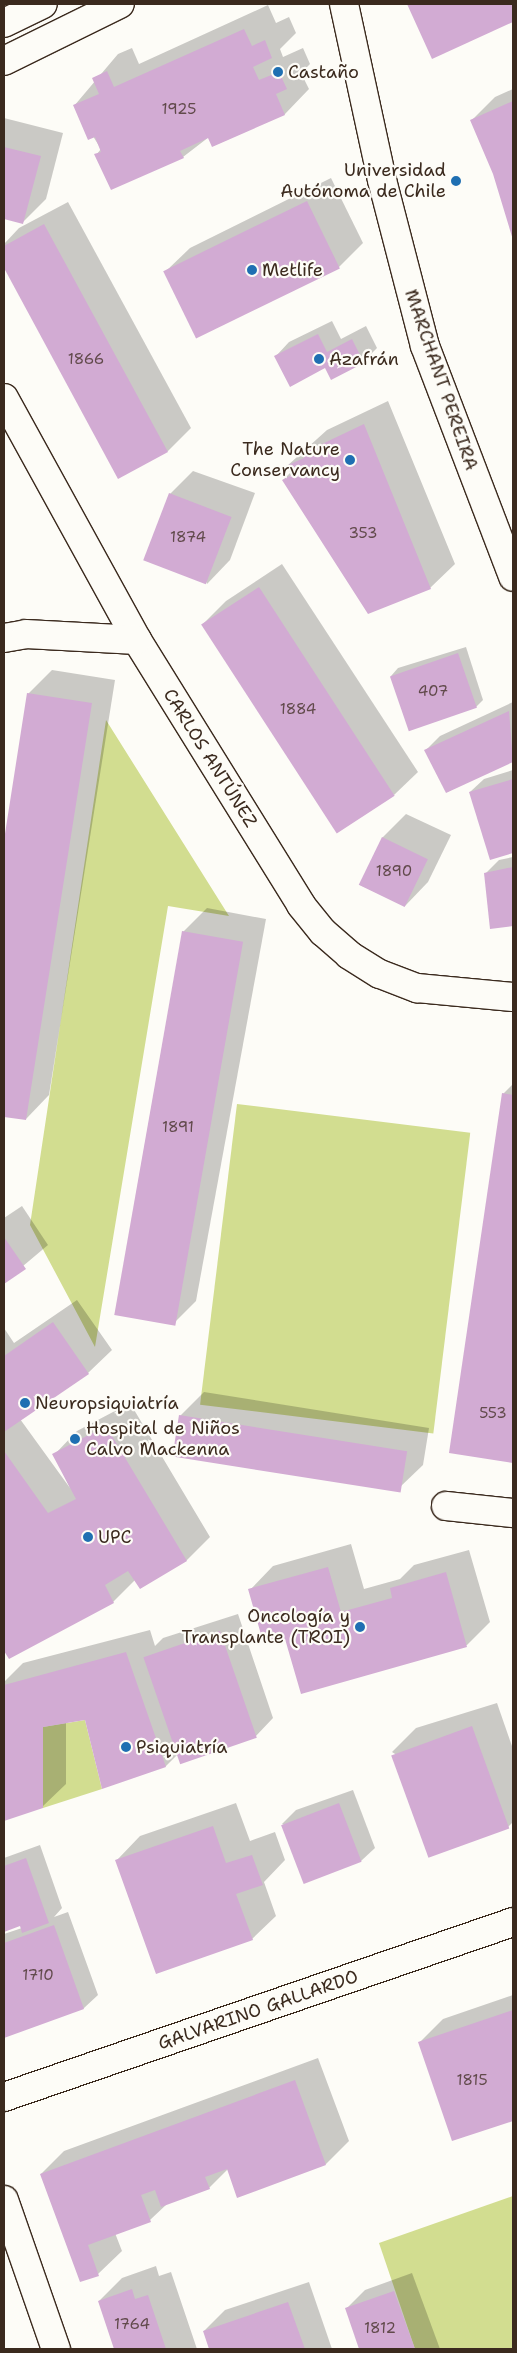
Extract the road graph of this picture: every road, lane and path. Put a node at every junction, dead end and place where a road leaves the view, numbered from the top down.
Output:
1 (43, 4) edge
2 (120, 4) edge
3 (344, 4) edge
4 (4, 23) edge
5 (4, 60) edge
6 (4, 398) edge
7 (512, 569) edge
8 (4, 638) edge
9 (137, 640) junction
10 (513, 998) edge
11 (446, 1506) dead end
12 (513, 1513) edge
13 (513, 1922) edge
14 (4, 2097) edge
15 (4, 2200) edge
16 (56, 2349) edge

1 - 4 street
2 - 5 street
3 - 7 street, MARCHANT PEREIRA
6 - 9 street, CARLOS ANTÚNEZ
8 - 9 street
9 - 10 street, CARLOS ANTÚNEZ
11 - 12 street
13 - 14 street, GALVARINO GALLARDO
15 - 16 street

